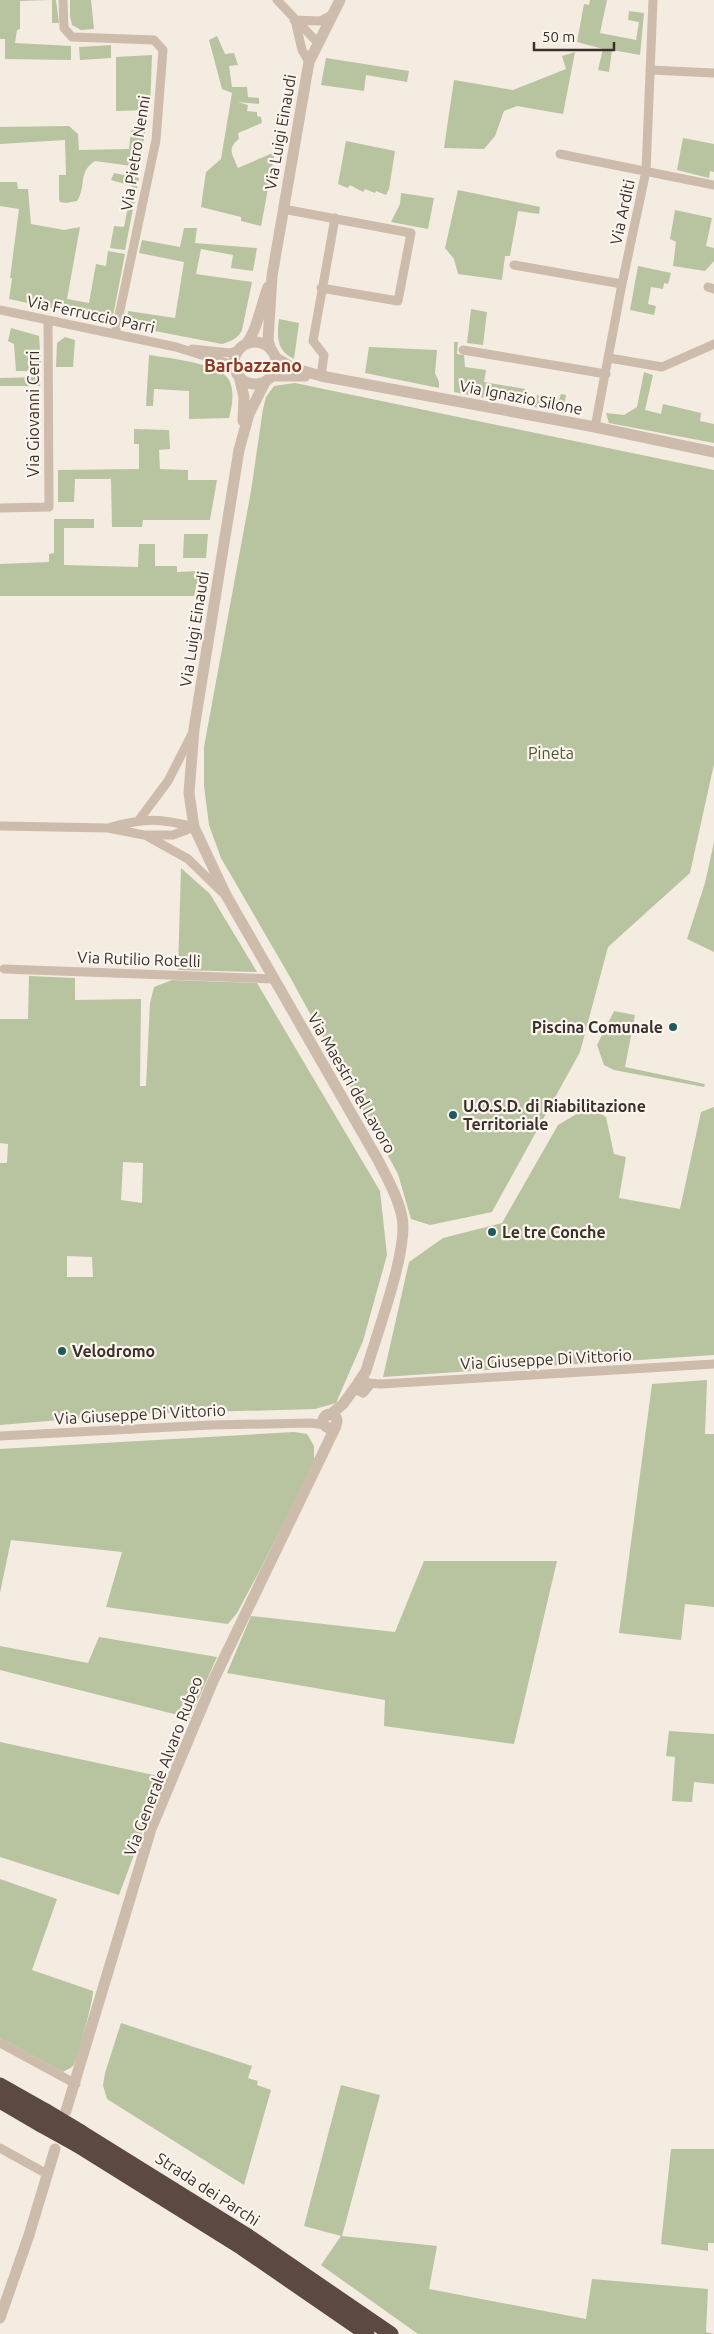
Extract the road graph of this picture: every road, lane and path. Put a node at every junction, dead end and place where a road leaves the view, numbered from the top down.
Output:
1 (63, 0) edge
2 (277, 0) edge
3 (340, 0) edge
4 (652, 0) edge
5 (332, 15) junction
6 (294, 20) junction
7 (317, 42) junction
8 (309, 62) junction
9 (650, 70) junction
10 (714, 73) edge
11 (560, 154) dead end
12 (646, 171) junction
13 (714, 185) edge
14 (283, 209) junction
15 (335, 218) junction
16 (514, 265) dead end
17 (272, 276) junction
18 (622, 284) junction
19 (321, 288) junction
20 (0, 310) edge
21 (48, 321) junction
22 (115, 334) junction
23 (714, 344) edge
24 (176, 347) junction
25 (242, 347) junction
26 (463, 350) dead end
27 (273, 354) junction
28 (609, 358) junction
29 (237, 372) junction
30 (606, 374) junction
31 (321, 376) junction
32 (268, 379) junction
33 (595, 428) junction
34 (243, 437) junction
35 (714, 452) edge
36 (0, 508) edge
37 (194, 729) junction
38 (139, 820) junction
39 (0, 826) edge
40 (194, 827) junction
41 (108, 828) junction
42 (144, 835) junction
43 (226, 895) junction
44 (4, 969) dead end
45 (274, 979) junction
46 (714, 1364) edge
47 (363, 1384) junction
48 (330, 1422) junction
49 (0, 1436) edge
50 (0, 2044) edge
51 (76, 2084) junction
52 (0, 2086) edge
53 (0, 2101) edge
54 (66, 2111) dead end
55 (44, 2118) junction
56 (79, 2138) junction
57 (0, 2148) edge
58 (55, 2149) dead end
59 (47, 2174) junction
60 (0, 2318) edge
61 (368, 2334) edge
62 (391, 2334) edge

1 - 22 street, Via Pietro Nenni
2 - 6 street
3 - 5 street, Via Luigi Einaudi
4 - 9 street, Via Arditi
5 - 6 street
5 - 7 street, Via Luigi Einaudi
6 - 7 street
6 - 8 street
7 - 8 street, Via Luigi Einaudi
8 - 14 street, Via Luigi Einaudi
9 - 10 street
9 - 12 street, Via Arditi
11 - 12 street
12 - 13 street
12 - 18 street, Via Arditi
14 - 15 street
14 - 17 street, Via Luigi Einaudi
15 - 19 street
15 - 19 street
16 - 18 street
17 - 25 street, Via Luigi Einaudi
17 - 27 street, Via Luigi Einaudi
18 - 28 street, Via Arditi
19 - 31 street
20 - 21 street, Via Ferruccio Parri
21 - 22 street, Via Ferruccio Parri
21 - 36 street, Via Giovanni Cerri
22 - 24 street, Via Ferruccio Parri
23 - 28 street
24 - 25 street, Via Ferruccio Parri
24 - 29 street, Via Ferruccio Parri
25 - 27 street
25 - 29 street
26 - 30 street
27 - 31 street, Via Ignazio Silone
27 - 32 street
28 - 30 street, Via Arditi
29 - 32 street
29 - 34 street, Via Luigi Einaudi
30 - 33 street, Via Arditi
31 - 32 street, Via Ignazio Silone
31 - 33 street, Via Ignazio Silone
32 - 34 street, Via Luigi Einaudi
33 - 35 street, Via Ignazio Silone
34 - 37 street, Via Luigi Einaudi
37 - 38 street
37 - 40 street, Via Luigi Einaudi
38 - 40 street
38 - 41 street
39 - 41 street
40 - 42 street
40 - 43 street, Via Maestri del Lavoro
41 - 42 street
42 - 43 street
43 - 45 street, Via Maestri del Lavoro
44 - 45 street, Via Rutilio Rotelli
45 - 47 street, Via Maestri del Lavoro
46 - 47 street, Via Giuseppe Di Vittorio
47 - 48 street, Via Maestri del Lavoro
48 - 49 street, Via Giuseppe Di Vittorio
48 - 51 street, Via Generale Alvaro Rubeo
50 - 51 street
51 - 54 street, Via Generale Alvaro Rubeo
52 - 55 highway, Strada dei Parchi
53 - 55 highway, Strada dei Parchi
55 - 56 highway, Strada dei Parchi, bridge
56 - 61 highway, Strada dei Parchi
56 - 62 highway, Strada dei Parchi
57 - 59 street
58 - 59 street
59 - 60 street

